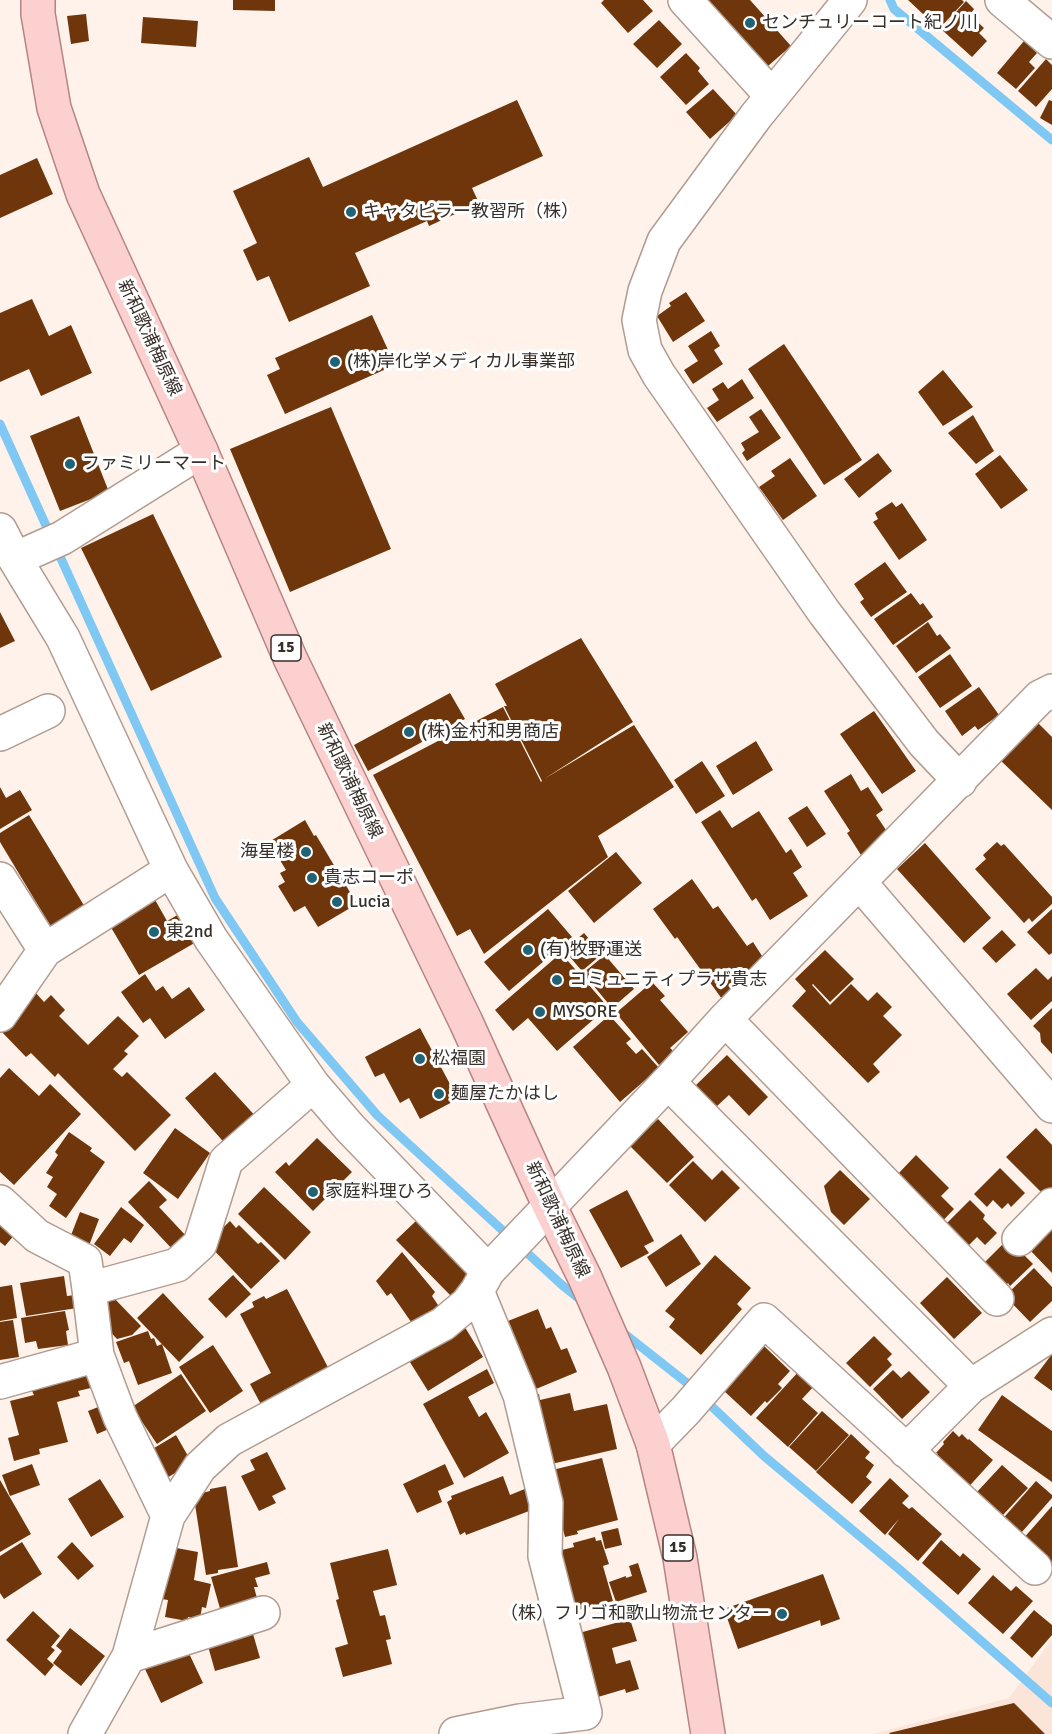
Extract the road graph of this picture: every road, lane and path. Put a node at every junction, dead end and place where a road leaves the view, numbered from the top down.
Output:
1 (38, 0) edge
2 (685, 0) edge
3 (850, 0) edge
4 (1002, 0) edge
5 (1052, 42) edge
6 (772, 96) junction
7 (201, 451) junction
8 (0, 530) edge
9 (39, 549) junction
10 (1052, 691) edge
11 (48, 711) dead end
12 (0, 734) edge
13 (960, 781) junction
14 (171, 870) junction
15 (0, 879) edge
16 (860, 883) junction
17 (45, 950) junction
18 (0, 1015) edge
19 (725, 1019) junction
20 (668, 1082) junction
21 (313, 1085) junction
22 (1052, 1106) edge
23 (0, 1202) edge
24 (1052, 1205) edge
25 (550, 1207) junction
26 (1019, 1239) dead end
27 (499, 1263) junction
28 (89, 1289) junction
29 (997, 1299) dead end
30 (1052, 1334) edge
31 (97, 1355) junction
32 (0, 1382) edge
33 (971, 1386) junction
34 (653, 1444) junction
35 (906, 1451) junction
36 (168, 1516) junction
37 (1035, 1568) dead end
38 (263, 1613) dead end
39 (129, 1656) junction
40 (521, 1728) edge
41 (85, 1734) edge
42 (456, 1734) edge
43 (708, 1734) edge

1 - 7 main road, 新和歌浦梅原線 / 15
2 - 6 street
3 - 6 street
4 - 5 street
6 - 13 street
7 - 9 street
7 - 25 main road, 新和歌浦梅原線 / 15
8 - 9 street
9 - 14 street
10 - 13 street
11 - 12 street
13 - 16 street
14 - 17 street
14 - 21 street
15 - 17 street
16 - 19 street
16 - 22 street
17 - 18 street
19 - 20 street
19 - 29 street
20 - 25 street
20 - 33 street
21 - 27 street
21 - 28 street
23 - 28 street
24 - 26 street
25 - 27 street
25 - 34 main road, 新和歌浦梅原線 / 15
27 - 36 street
27 - 40 street
28 - 31 street
30 - 33 street
31 - 32 street
31 - 36 street
33 - 35 street
34 - 35 street
34 - 43 main road, 新和歌浦梅原線 / 15
35 - 37 street
36 - 39 street
38 - 39 street
39 - 41 street
40 - 42 street

